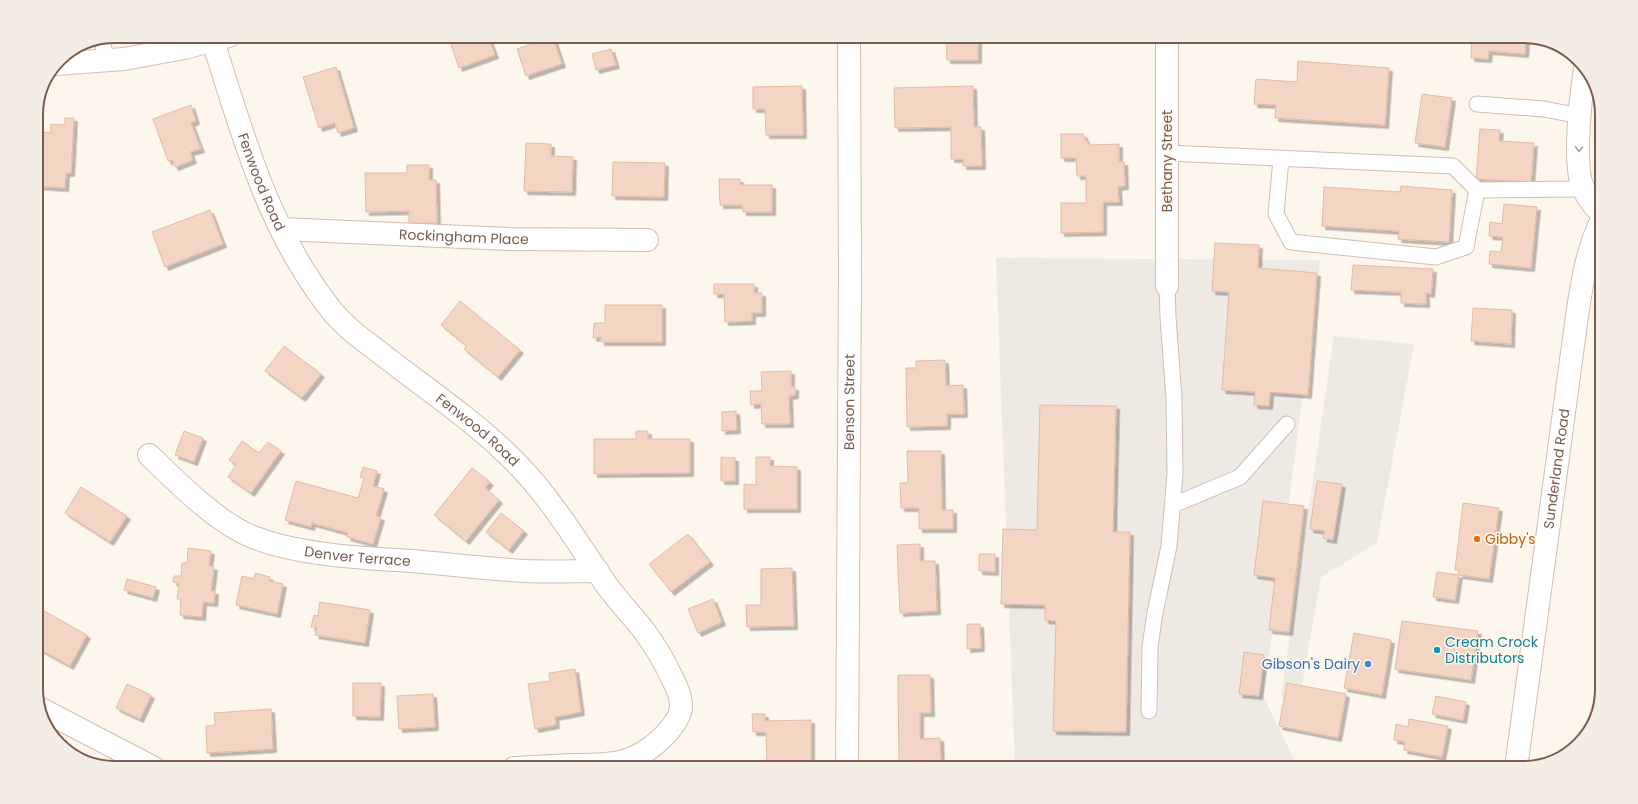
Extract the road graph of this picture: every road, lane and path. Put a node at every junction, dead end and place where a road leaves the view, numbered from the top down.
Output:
1 (198, 43) edge
2 (222, 43) edge
3 (849, 43) edge
4 (1167, 43) edge
5 (103, 44) edge
6 (106, 60) junction
7 (65, 63) edge
8 (1585, 78) edge
9 (1477, 104) dead end
10 (1580, 116) junction
11 (1167, 154) junction
12 (1281, 159) junction
13 (1583, 189) junction
14 (1477, 190) junction
15 (1595, 205) edge
16 (281, 229) junction
17 (1595, 234) edge
18 (647, 240) dead end
19 (1167, 286) joint
20 (1287, 424) dead end
21 (149, 455) dead end
22 (1173, 504) junction
23 (598, 571) junction
24 (1149, 711) dead end
25 (47, 712) edge
26 (141, 761) edge
27 (620, 761) edge
28 (847, 761) edge
29 (1517, 761) edge

1 - 6 street
2 - 16 street, Fenwood Road
3 - 28 street, Benson Street
4 - 11 street, Bethany Street
5 - 6 lane
6 - 7 street
8 - 10 street
9 - 10 lane
10 -> 13 street
11 - 12 lane
11 - 19 street, Bethany Street
12 - 14 lane
12 - 14 lane
13 - 14 lane
13 - 15 street
16 - 18 street, Rockingham Place
16 - 23 street, Fenwood Road
17 - 29 street, Sunderland Road
19 - 22 lane
20 - 22 lane
21 - 23 street, Denver Terrace
22 - 24 lane
23 - 27 street, Fenwood Road
25 - 26 street

